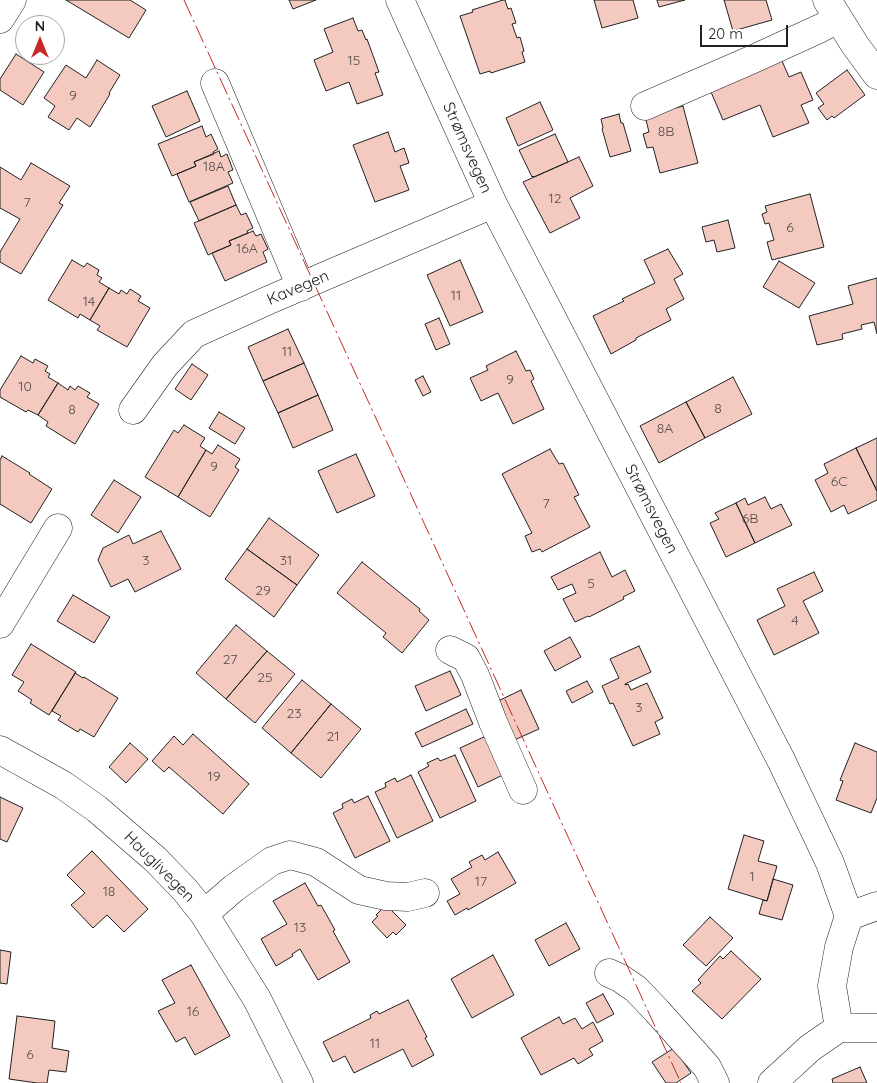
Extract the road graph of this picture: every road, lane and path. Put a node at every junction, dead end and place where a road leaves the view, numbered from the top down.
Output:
1 (12, 0) edge
2 (400, 0) edge
3 (832, 9) edge
4 (0, 19) edge
5 (877, 75) edge
6 (215, 83) dead end
7 (645, 106) dead end
8 (493, 204) junction
9 (301, 286) junction
10 (133, 410) dead end
11 (58, 528) dead end
12 (0, 624) edge
13 (450, 650) dead end
14 (0, 750) edge
15 (523, 790) dead end
16 (425, 893) dead end
17 (877, 906) edge
18 (204, 914) junction
19 (849, 916) junction
20 (609, 973) dead end
21 (839, 1028) junction
22 (877, 1028) edge
23 (299, 1083) edge
24 (715, 1083) edge
25 (772, 1083) edge

1 - 4 street
2 - 8 street, Strømsvegen
3 - 5 street
3 - 7 street
6 - 9 street
8 - 9 street, Kavegen
8 - 19 street, Strømsvegen
9 - 10 street, Kavegen
11 - 12 street
13 - 15 street
14 - 18 street, Hauglivegen
16 - 18 street
17 - 19 street
18 - 23 street, Hauglivegen
19 - 21 street
20 - 24 street
21 - 22 street
21 - 25 street

